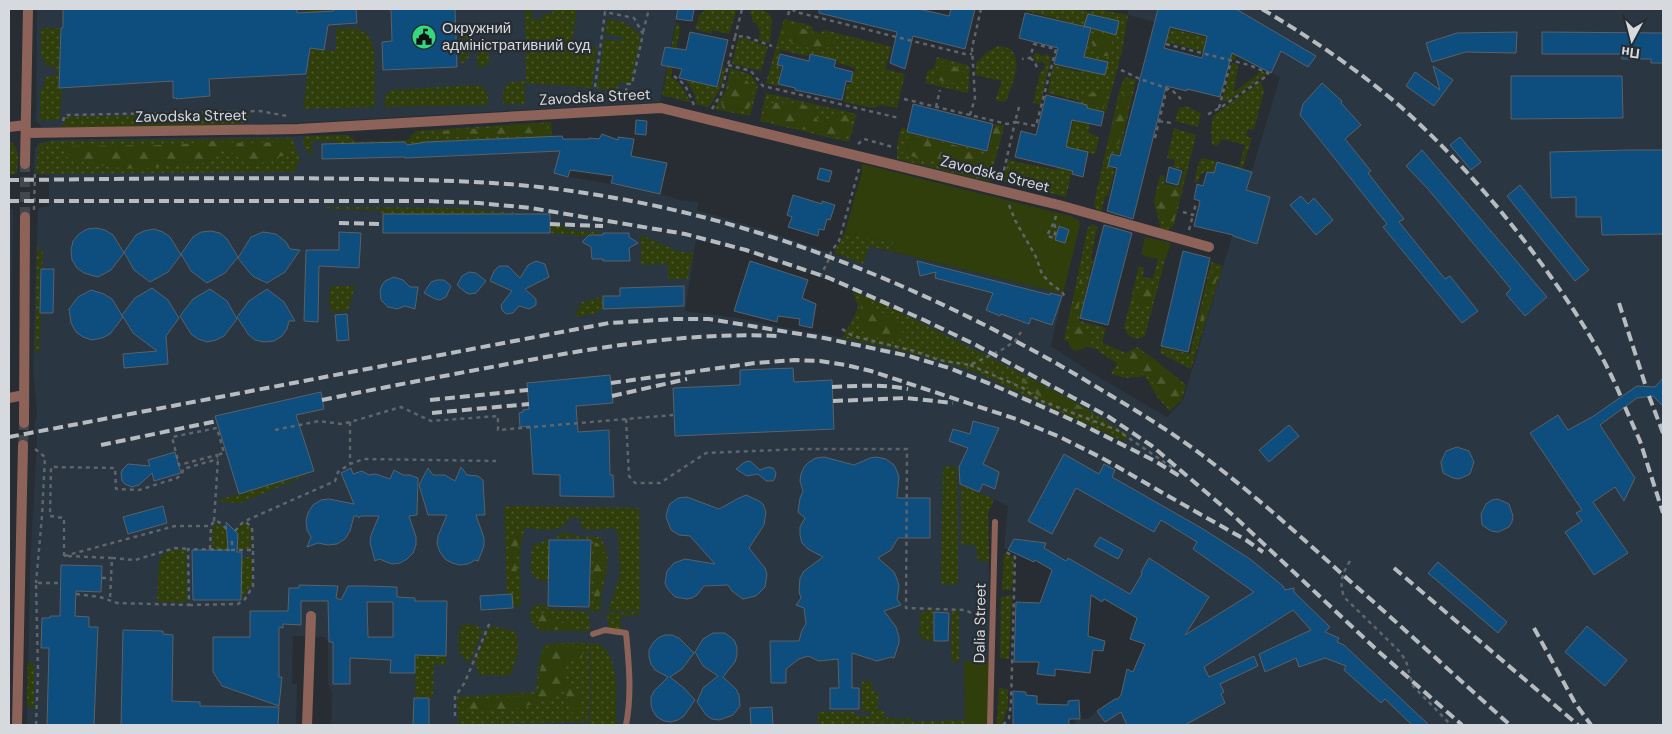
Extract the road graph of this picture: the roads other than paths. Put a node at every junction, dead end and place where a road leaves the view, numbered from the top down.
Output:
1 (28, 9) edge
2 (9, 127) edge
3 (26, 129) junction
4 (25, 164) tunnel mouth
5 (25, 216) tunnel mouth
6 (1209, 247) dead end
7 (24, 395) junction
8 (9, 398) edge
9 (24, 423) tunnel mouth
10 (23, 446) tunnel mouth
11 (995, 522) dead end
12 (311, 616) dead end
13 (593, 634) dead end
14 (17, 725) edge
15 (307, 725) edge
16 (626, 725) edge
17 (990, 725) edge

1 - 3 street
2 - 3 street, Zavodska Street
3 - 4 street
3 - 6 street, Zavodska Street
5 - 7 street
7 - 8 street
7 - 9 street
10 - 14 street
11 - 17 lane, Dalia Street
12 - 15 street
13 - 16 lane

